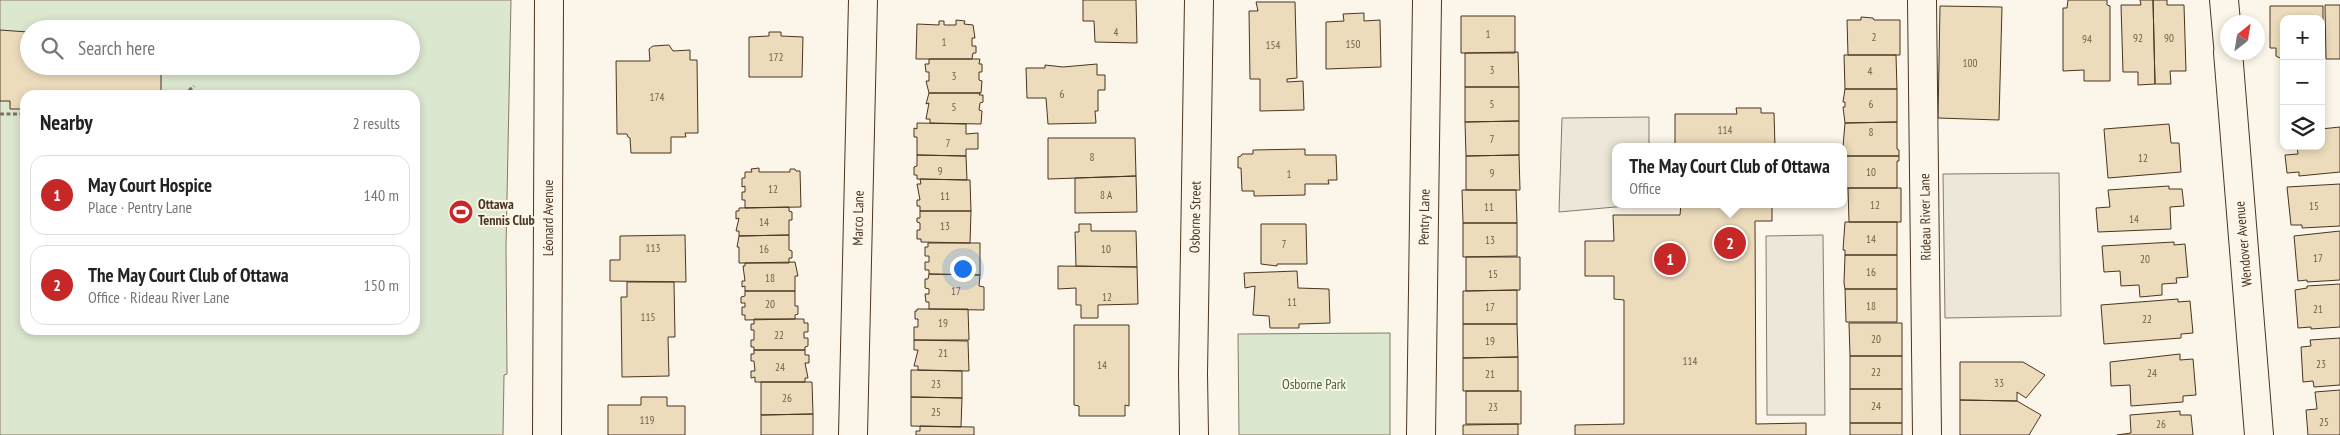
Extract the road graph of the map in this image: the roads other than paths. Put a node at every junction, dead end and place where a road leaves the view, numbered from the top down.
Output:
1 (550, 0) edge
2 (863, 0) edge
3 (1198, 0) edge
4 (1427, 0) edge
5 (1922, 0) edge
6 (2224, 0) edge
7 (2225, 15) edge
8 (2229, 60) edge
9 (547, 435) edge
10 (853, 435) edge
11 (1194, 435) edge
12 (1421, 435) edge
13 (1927, 435) edge
14 (2259, 435) edge

1 - 9 street, Léonard Avenue
2 - 10 street, Marco Lane
3 - 11 street, Osborne Street
4 - 12 street, Pentry Lane
5 - 13 street, Rideau River Lane
6 - 7 street
8 - 14 street, Wendover Avenue

